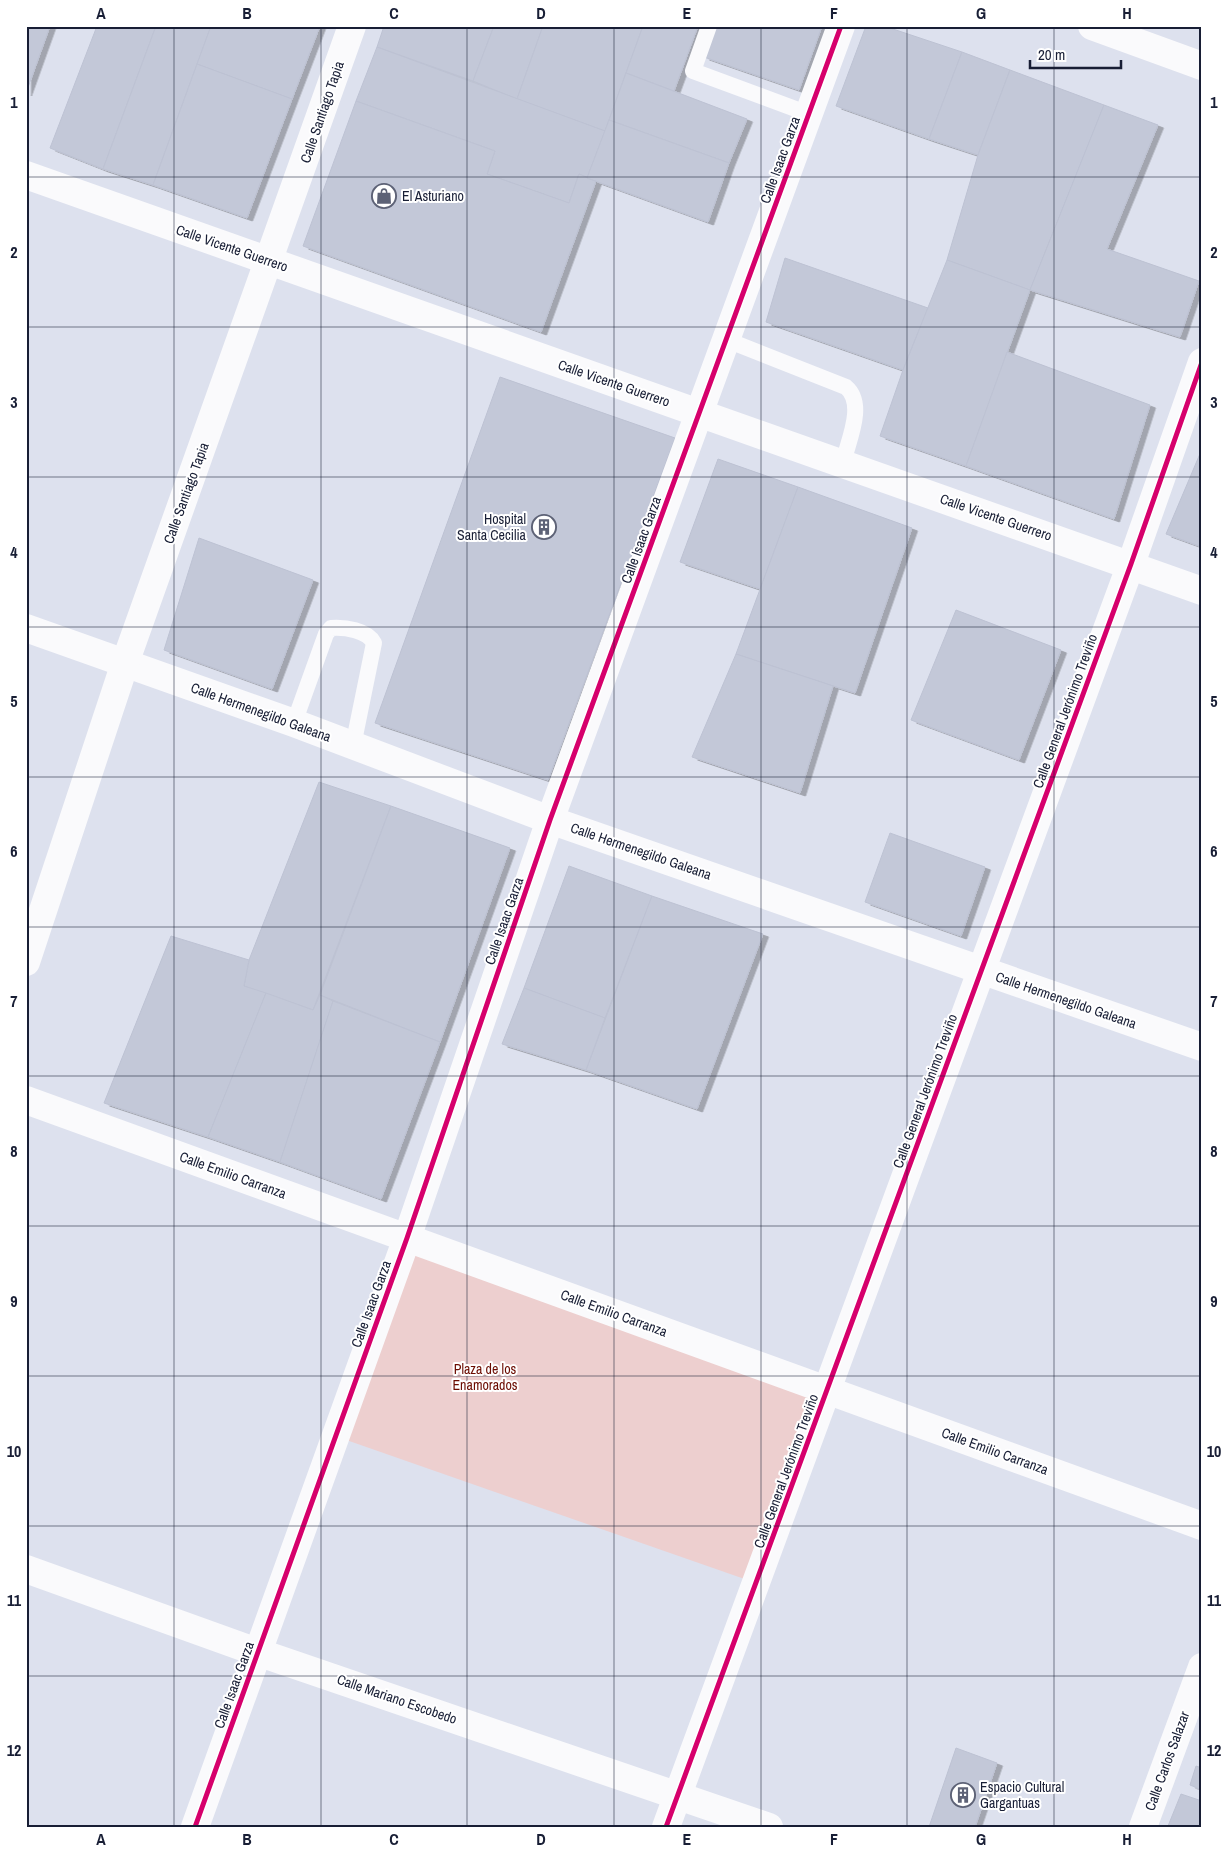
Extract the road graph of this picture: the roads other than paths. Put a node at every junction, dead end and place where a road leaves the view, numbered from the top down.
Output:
1 (352, 26) edge
2 (709, 26) edge
3 (841, 26) edge
4 (1092, 26) edge
5 (1202, 66) edge
6 (809, 114) junction
7 (26, 175) edge
8 (269, 261) junction
9 (727, 340) junction
10 (1202, 362) edge
11 (700, 413) junction
12 (843, 463) junction
13 (1131, 564) junction
14 (1202, 591) edge
15 (26, 628) edge
16 (124, 663) junction
17 (294, 723) junction
18 (353, 746) junction
19 (550, 820) junction
20 (26, 962) edge
21 (981, 970) junction
22 (1202, 1047) edge
23 (26, 1100) edge
24 (407, 1238) junction
25 (828, 1391) junction
26 (1202, 1526) edge
27 (26, 1569) edge
28 (257, 1652) junction
29 (1202, 1667) edge
30 (678, 1794) junction
31 (195, 1827) edge
32 (666, 1827) edge
33 (768, 1827) edge
34 (1143, 1827) edge

1 - 8 street, Calle Santiago Tapia
2 - 6 lane
3 - 6 street, Calle Isaac Garza
4 - 5 street
6 - 9 street, Calle Isaac Garza
7 - 8 street, Calle Vicente Guerrero
8 - 11 street, Calle Vicente Guerrero
8 - 16 street, Calle Santiago Tapia
9 - 11 street, Calle Isaac Garza
9 - 12 lane
10 - 13 street, Calle General Jerónimo Treviño
11 - 12 street, Calle Vicente Guerrero
11 - 19 street, Calle Isaac Garza
12 - 13 street, Calle Vicente Guerrero
13 - 14 street, Calle Vicente Guerrero
13 - 21 street, Calle General Jerónimo Treviño
15 - 16 street, Calle Hermenegildo Galeana
16 - 17 street, Calle Hermenegildo Galeana
16 - 20 street, Calle Santiago Tapia
17 - 18 street, Calle Hermenegildo Galeana
17 - 18 lane
18 - 19 street, Calle Hermenegildo Galeana
19 - 21 street, Calle Hermenegildo Galeana
19 - 24 street, Calle Isaac Garza
21 - 22 street, Calle Hermenegildo Galeana
21 - 25 street, Calle General Jerónimo Treviño
23 - 24 street, Calle Emilio Carranza
24 - 25 street, Calle Emilio Carranza
24 - 28 street, Calle Isaac Garza
25 - 26 street, Calle Emilio Carranza
25 - 30 street, Calle General Jerónimo Treviño
27 - 28 street, Calle Mariano Escobedo
28 - 30 street, Calle Mariano Escobedo
28 - 31 street, Calle Isaac Garza
29 - 34 street, Calle Carlos Salazar
30 - 32 street, Calle General Jerónimo Treviño
30 - 33 street, Calle Mariano Escobedo

